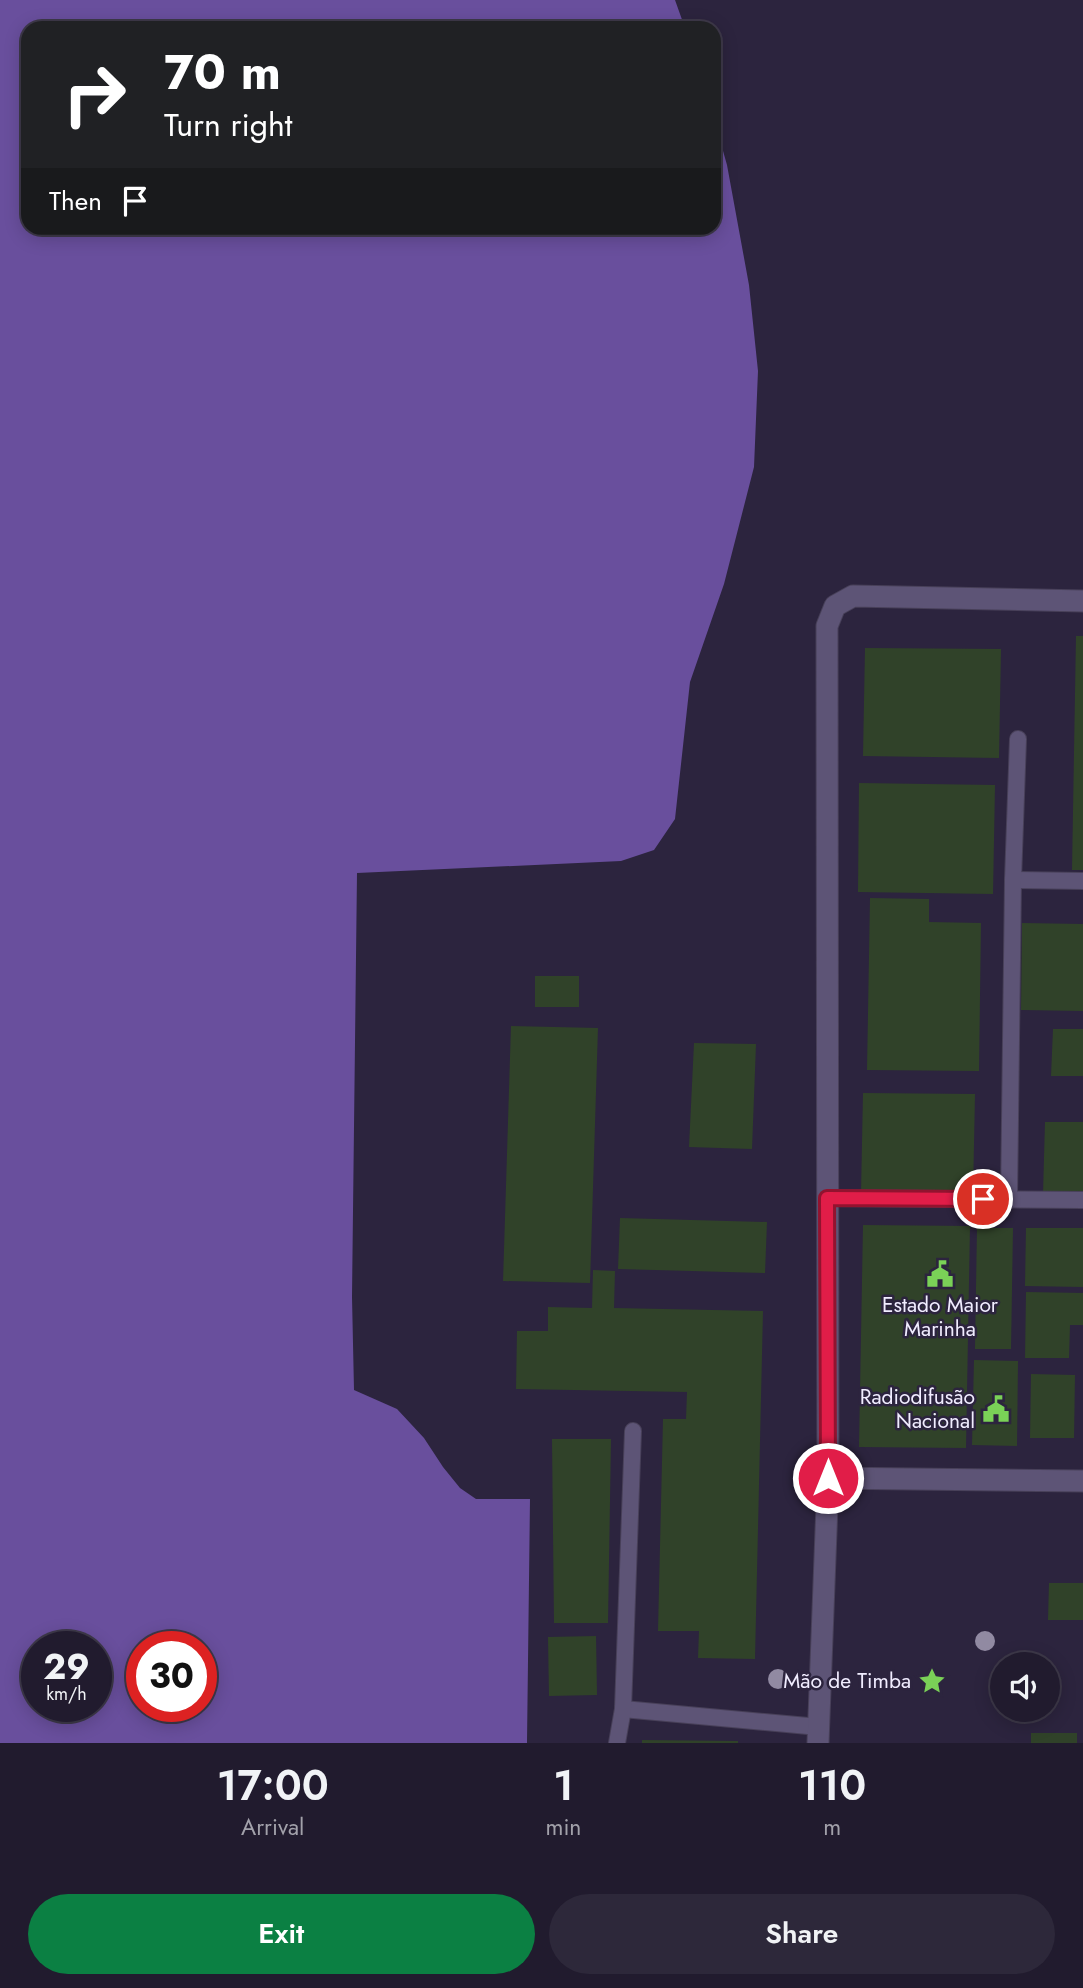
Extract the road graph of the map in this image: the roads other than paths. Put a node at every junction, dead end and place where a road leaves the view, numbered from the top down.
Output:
1 (1083, 601) edge
2 (1017, 739) dead end
3 (1013, 880) junction
4 (1083, 881) edge
5 (827, 1198) junction
6 (1009, 1200) junction
7 (1083, 1200) edge
8 (633, 1431) dead end
9 (828, 1478) junction
10 (1083, 1481) edge
11 (623, 1709) junction
12 (818, 1735) edge
13 (617, 1743) edge

1 - 5 street
2 - 3 lane
3 - 4 lane
3 - 6 lane
5 - 6 lane
5 - 9 street
6 - 7 lane
8 - 11 lane
9 - 10 street
9 - 12 street
11 - 12 lane
11 - 13 lane

